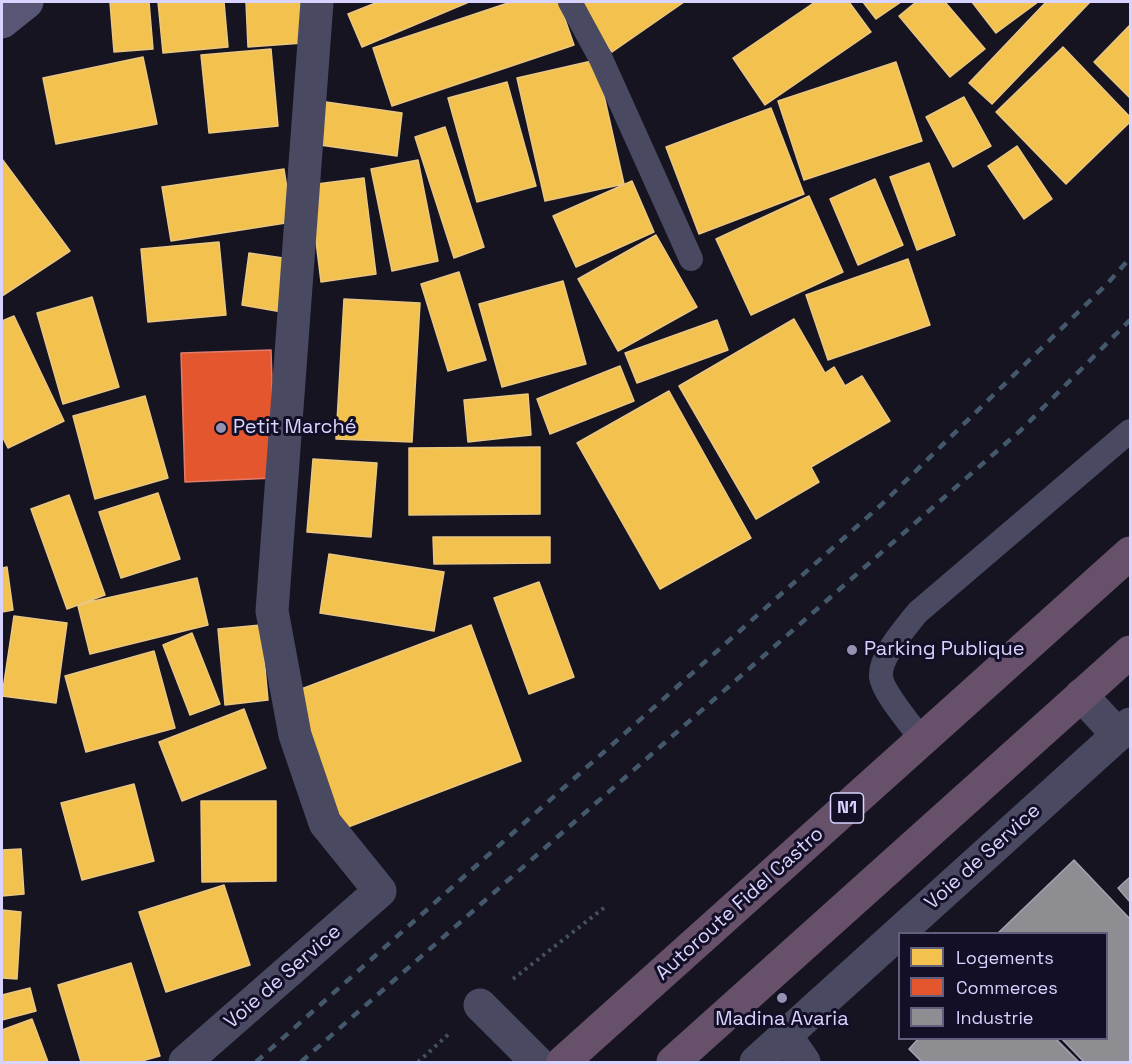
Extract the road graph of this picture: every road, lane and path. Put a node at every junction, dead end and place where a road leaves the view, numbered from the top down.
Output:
1 (27, 2) edge
2 (317, 2) edge
3 (570, 2) edge
4 (2, 22) edge
5 (691, 259) dead end
6 (1131, 431) edge
7 (1131, 553) edge
8 (1131, 652) edge
9 (1081, 695) junction
10 (1124, 730) edge
11 (922, 740) junction
12 (901, 932) edge
13 (898, 935) edge
14 (480, 1005) dead end
15 (786, 1036) junction
16 (185, 1062) edge
17 (537, 1062) edge
18 (563, 1062) edge
19 (673, 1062) edge
20 (756, 1062) edge
21 (804, 1062) edge

1 - 4 main road
2 - 16 street, Voie de Service
3 - 5 lane
6 - 11 lane
7 - 11 highway, Autoroute Fidel Castro / N1
8 - 9 highway
9 - 10 street
9 - 19 highway
10 - 12 street, Voie de Service
11 - 18 highway, Autoroute Fidel Castro / N1
13 - 15 street, Voie de Service
14 - 17 street
15 - 20 street, Voie de Service
15 - 21 street

